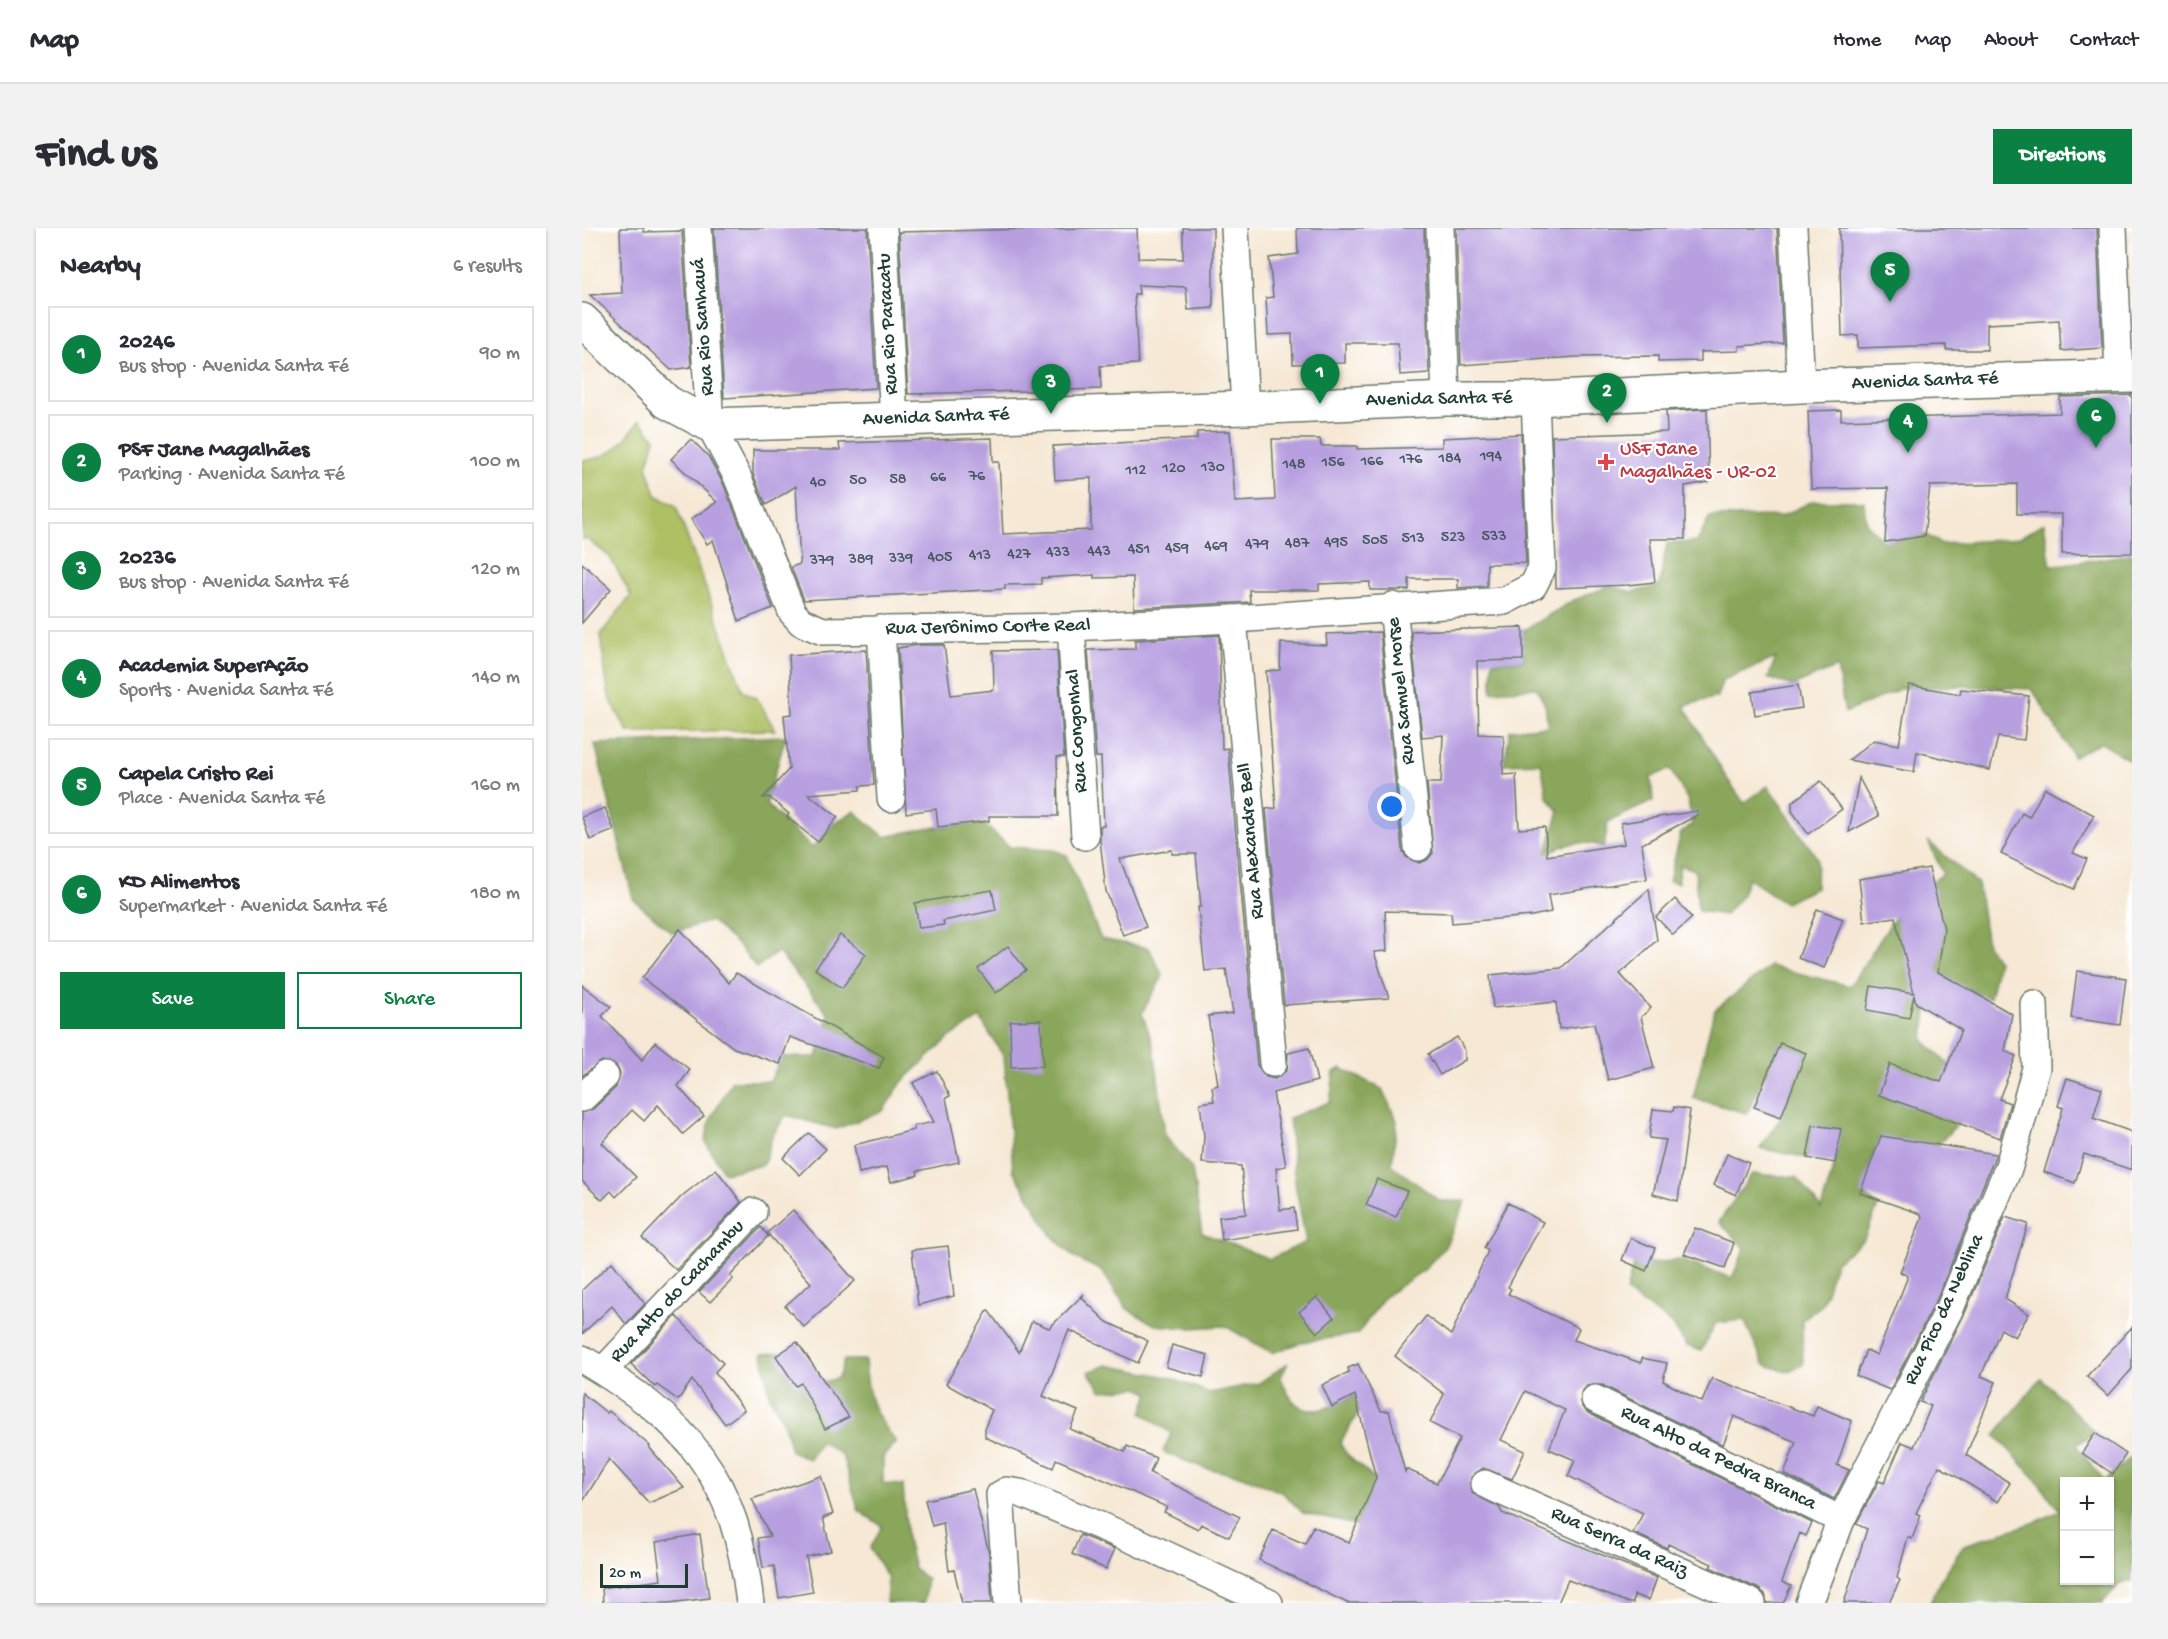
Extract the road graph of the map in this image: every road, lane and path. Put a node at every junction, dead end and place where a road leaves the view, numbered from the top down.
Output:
1 (698, 228) edge
2 (883, 228) edge
3 (1235, 228) edge
4 (1440, 228) edge
5 (1793, 228) edge
6 (2113, 228) edge
7 (582, 320) edge
8 (2125, 376) edge
9 (1802, 386) junction
10 (1446, 399) junction
11 (1535, 399) junction
12 (1245, 408) junction
13 (894, 420) junction
14 (710, 425) junction
15 (1393, 606) junction
16 (1233, 620) junction
17 (1071, 627) junction
18 (881, 629) junction
19 (891, 798) dead end
20 (1085, 836) dead end
21 (1418, 847) dead end
22 (2034, 1004) dead end
23 (1273, 1063) dead end
24 (605, 1076) dead end
25 (582, 1098) edge
26 (753, 1212) dead end
27 (592, 1365) edge
28 (1595, 1399) dead end
29 (1485, 1484) dead end
30 (1841, 1520) junction
31 (750, 1603) edge
32 (1008, 1603) edge
33 (1269, 1603) edge
34 (1752, 1603) edge
35 (1809, 1603) edge

1 - 14 street, Rua Rio Sanhauá
2 - 13 street, Rua Rio Paracatu
3 - 12 street
4 - 10 street
5 - 9 street
6 - 8 street
7 - 14 main road
8 - 9 main road, Avenida Santa Fé
9 - 11 main road, Avenida Santa Fé
10 - 11 main road, Avenida Santa Fé
10 - 12 main road, Avenida Santa Fé
11 - 15 street, Rua Jerônimo Corte Real
12 - 13 main road, Avenida Santa Fé
13 - 14 main road, Avenida Santa Fé
14 - 18 street, Rua Jerônimo Corte Real
15 - 16 street, Rua Jerônimo Corte Real
15 - 21 street, Rua Samuel Morse
16 - 17 street, Rua Jerônimo Corte Real
16 - 23 street, Rua Alexandre Bell
17 - 18 street, Rua Jerônimo Corte Real
17 - 20 street, Rua Congonhal
18 - 19 street
22 - 30 street, Rua Pico da Neblina
24 - 25 street
26 - 27 street, Rua Alto do Cachambu
27 - 31 street
28 - 30 street, Rua Alto da Pedra Branca
29 - 34 street, Rua Serra da Raiz
30 - 35 street, Rua Pico da Neblina
32 - 33 street

